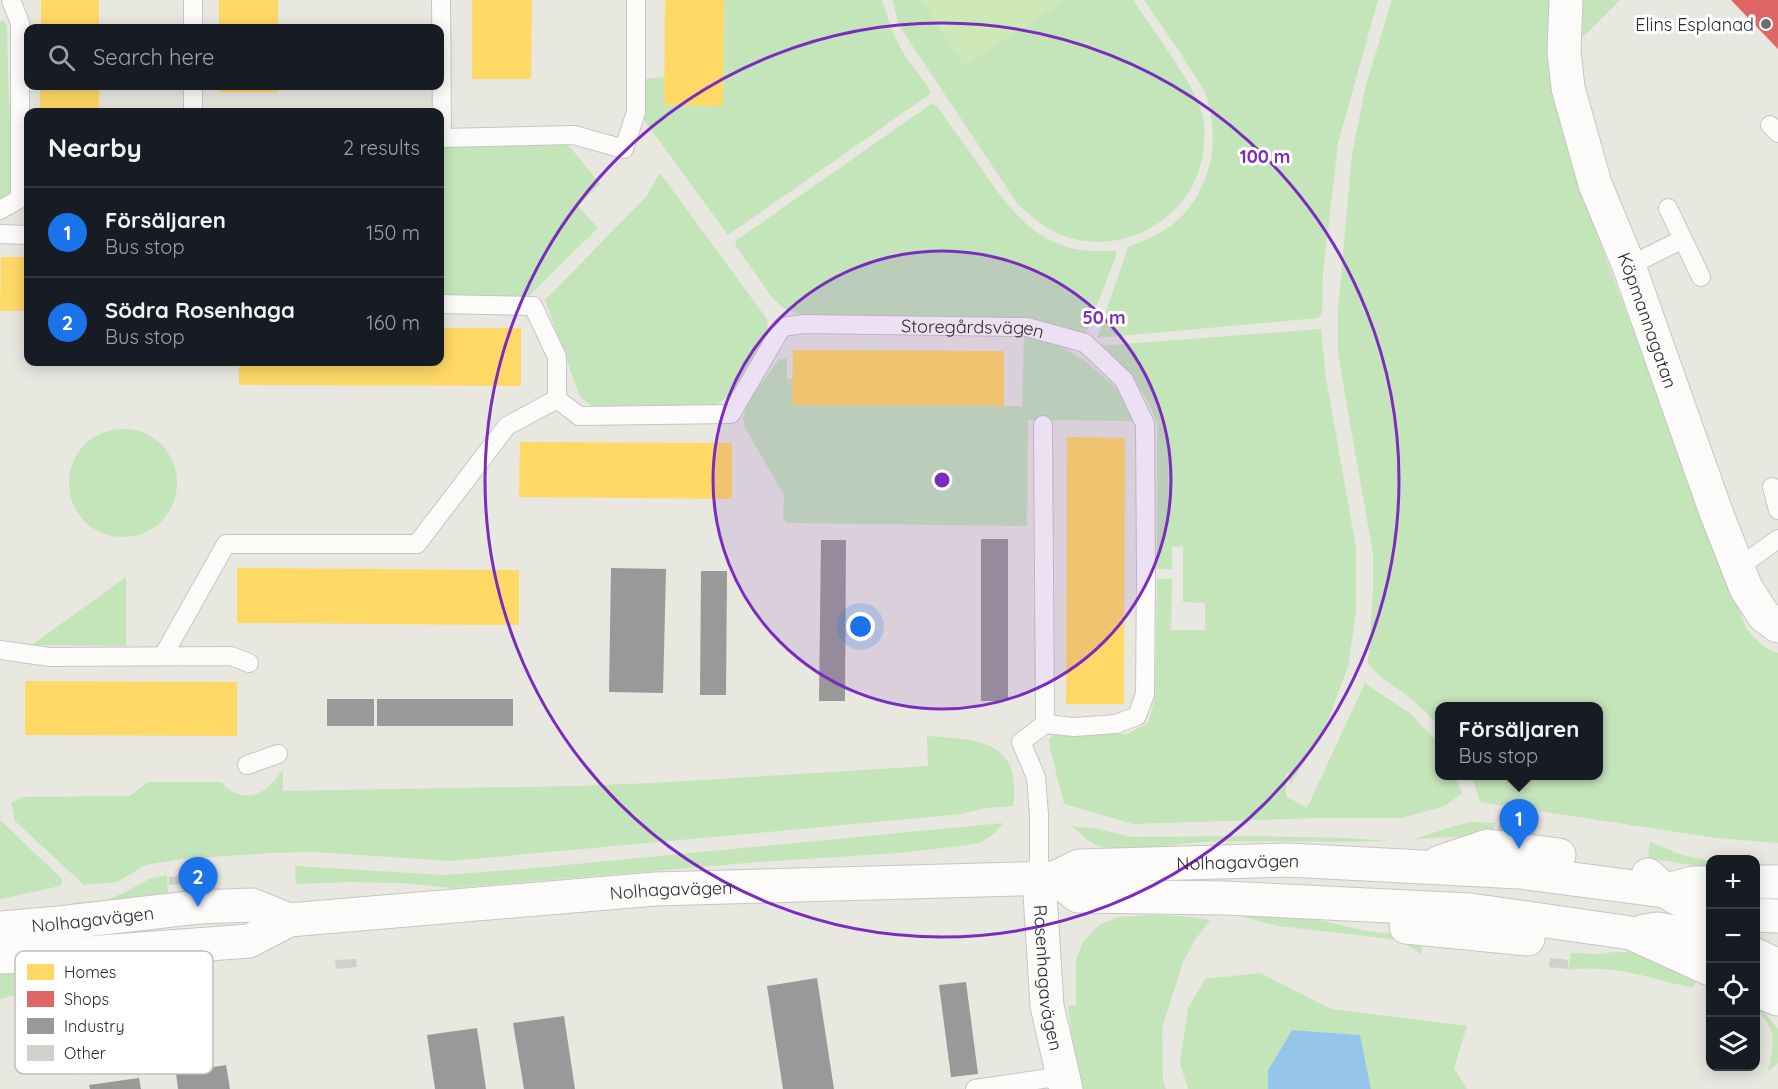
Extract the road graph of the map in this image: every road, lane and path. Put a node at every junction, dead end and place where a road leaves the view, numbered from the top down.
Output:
1 (194, 0) edge
2 (441, 0) edge
3 (636, 0) edge
4 (1566, 0) edge
5 (9, 7) edge
6 (194, 24) edge
7 (441, 24) edge
8 (194, 90) edge
9 (441, 90) edge
10 (194, 108) edge
11 (441, 108) edge
12 (444, 137) edge
13 (24, 196) edge
14 (1668, 208) dead end
15 (0, 210) edge
16 (0, 234) edge
17 (24, 235) edge
18 (1683, 239) junction
19 (1629, 266) junction
20 (1701, 276) dead end
21 (444, 304) edge
22 (557, 399) junction
23 (1043, 425) dead end
24 (1772, 487) dead end
25 (1778, 510) edge
26 (1778, 539) edge
27 (1738, 568) junction
28 (1778, 626) edge
29 (0, 650) edge
30 (163, 656) junction
31 (249, 663) dead end
32 (1046, 724) junction
33 (278, 754) dead end
34 (248, 765) dead end
35 (1047, 878) junction
36 (1760, 882) edge
37 (1778, 882) edge
38 (1706, 883) edge
39 (1664, 891) junction
40 (1706, 908) edge
41 (1760, 915) edge
42 (1778, 916) edge
43 (289, 920) junction
44 (0, 928) edge
45 (1631, 933) junction
46 (1706, 937) edge
47 (115, 951) edge
48 (0, 957) edge
49 (15, 957) edge
50 (1760, 957) edge
51 (1778, 966) edge
52 (1706, 967) edge
53 (1760, 992) edge
54 (1778, 999) edge
55 (1064, 1083) edge
56 (986, 1088) edge

1 - 6 lane
2 - 7 lane
3 - 12 lane
4 - 19 street, Köpmannagatan
5 - 13 lane
8 - 10 lane
9 - 11 lane
13 - 15 lane
14 - 18 lane
16 - 17 lane
18 - 19 lane
18 - 20 lane
19 - 27 street, Köpmannagatan
21 - 22 lane
22 - 30 lane
22 - 32 lane, Storegårdsvägen
23 - 32 lane
24 - 25 lane
26 - 27 lane
27 - 28 street, Köpmannagatan
29 - 30 lane
30 - 31 lane
32 - 35 lane
33 - 34 lane
35 - 39 street, Nolhagavägen
35 - 43 street, Nolhagavägen
35 - 45 street, Nolhagavägen
35 - 55 street, Rosenhagavägen
36 - 37 street
38 - 39 street, Nolhagavägen
39 - 40 street, Nolhagavägen
41 - 42 street
43 - 44 street, Nolhagavägen
43 - 47 street, Nolhagavägen
45 - 46 street, Nolhagavägen
45 - 52 street, Nolhagavägen
48 - 49 street, Nolhagavägen
50 - 51 street
53 - 54 street
55 - 56 lane, Rosenhagavägen

